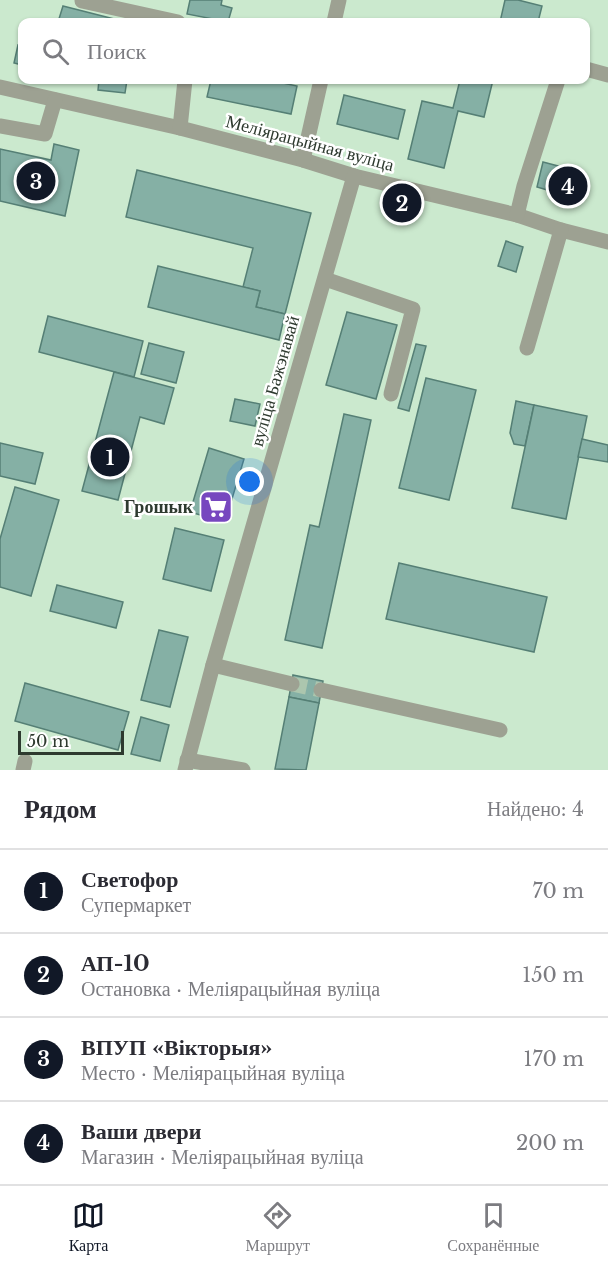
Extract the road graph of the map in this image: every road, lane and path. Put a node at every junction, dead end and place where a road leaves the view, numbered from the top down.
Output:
1 (83, 0) edge
2 (339, 0) edge
3 (160, 18) edge
4 (335, 18) edge
5 (590, 70) edge
6 (608, 75) edge
7 (185, 84) edge
8 (320, 84) edge
9 (557, 84) edge
10 (0, 87) edge
11 (55, 100) junction
12 (0, 126) edge
13 (180, 128) junction
14 (303, 160) junction
15 (354, 176) junction
16 (516, 215) junction
17 (561, 230) junction
18 (608, 242) edge
19 (325, 279) junction
20 (527, 348) dead end
21 (391, 394) dead end
22 (213, 665) junction
23 (292, 684) tunnel mouth
24 (321, 690) tunnel mouth
25 (500, 730) dead end
26 (186, 765) edge
27 (243, 770) edge

1 - 3 street
2 - 4 street
5 - 6 street
7 - 13 street
8 - 14 street
9 - 16 street
10 - 11 street, Меліярацыйная вуліца
11 - 12 street
11 - 13 street, Меліярацыйная вуліца
13 - 14 street, Меліярацыйная вуліца
14 - 15 street, Меліярацыйная вуліца
15 - 16 street, Меліярацыйная вуліца
15 - 19 street, вуліца Бажэнавай
16 - 17 street, Меліярацыйная вуліца
17 - 18 street, Меліярацыйная вуліца
17 - 20 street
19 - 21 street
19 - 22 street, вуліца Бажэнавай
22 - 23 street
22 - 26 street, вуліца Бажэнавай
24 - 25 street
26 - 27 street

